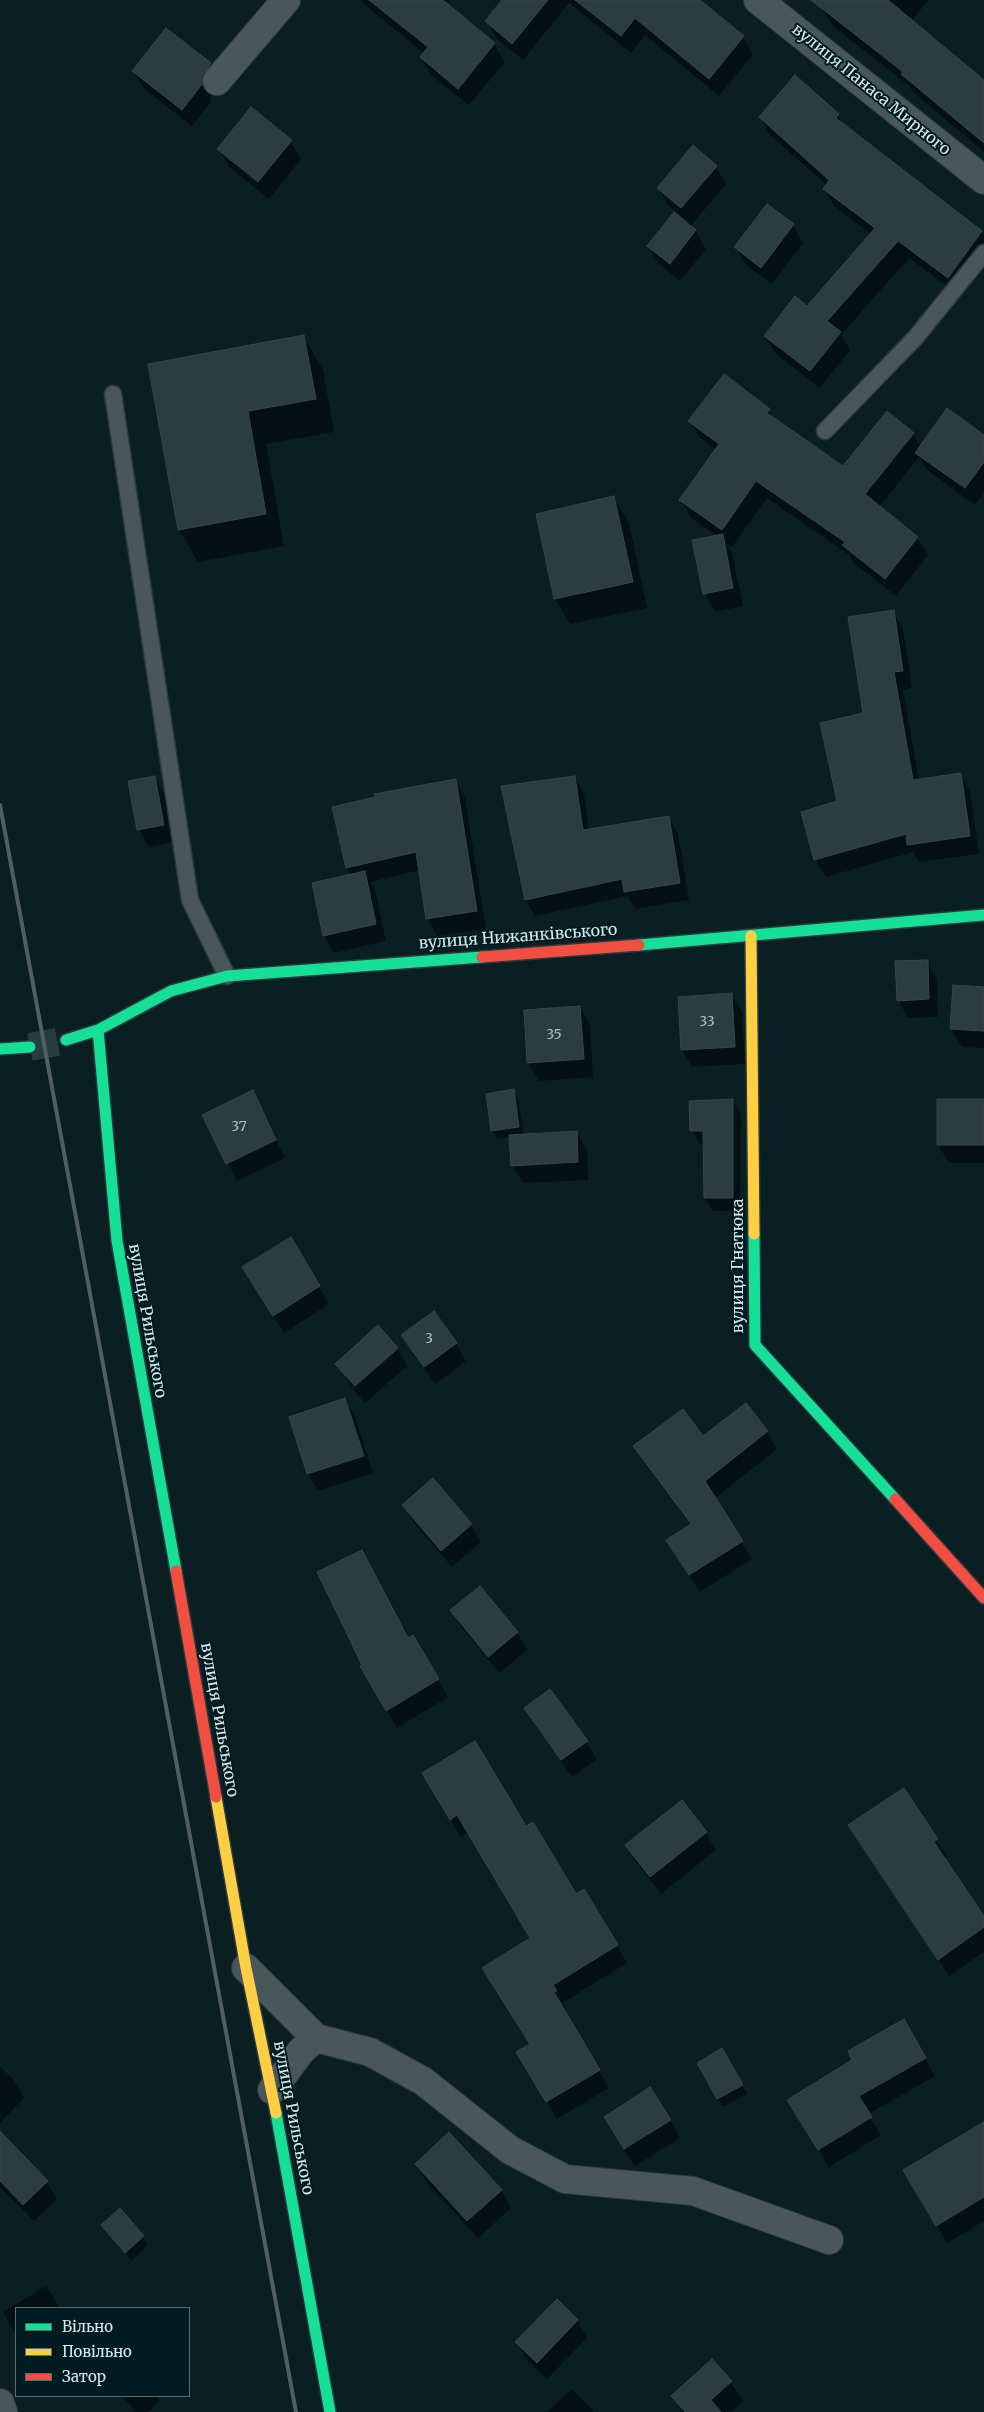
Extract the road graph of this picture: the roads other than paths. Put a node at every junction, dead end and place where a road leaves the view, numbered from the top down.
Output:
1 (286, 0) edge
2 (758, 0) edge
3 (217, 81) dead end
4 (984, 180) edge
5 (984, 253) edge
6 (113, 394) dead end
7 (825, 431) dead end
8 (984, 915) edge
9 (752, 936) junction
10 (227, 976) junction
11 (98, 1030) junction
12 (66, 1040) tunnel mouth
13 (30, 1047) tunnel mouth
14 (0, 1050) edge
15 (984, 1598) edge
16 (246, 1968) junction
17 (316, 2038) junction
18 (272, 2090) junction
19 (829, 2240) dead end
20 (0, 2403) edge
21 (3, 2412) edge
22 (330, 2412) edge

1 - 3 street
2 - 4 street, вулиця Панаса Мирного
5 - 7 lane
6 - 10 lane
8 - 9 street, вулиця Нижанківського
9 - 10 street, вулиця Нижанківського
9 - 15 street, вулиця Гнатюка
10 - 11 street, вулиця Нижанківського
11 - 12 street, вулиця Нижанківського
11 - 16 street, вулиця Рильського
13 - 14 street
16 - 17 street
16 - 18 street, вулиця Рильського
17 - 18 street
17 - 19 street
18 - 22 street, вулиця Рильського
20 - 21 street

